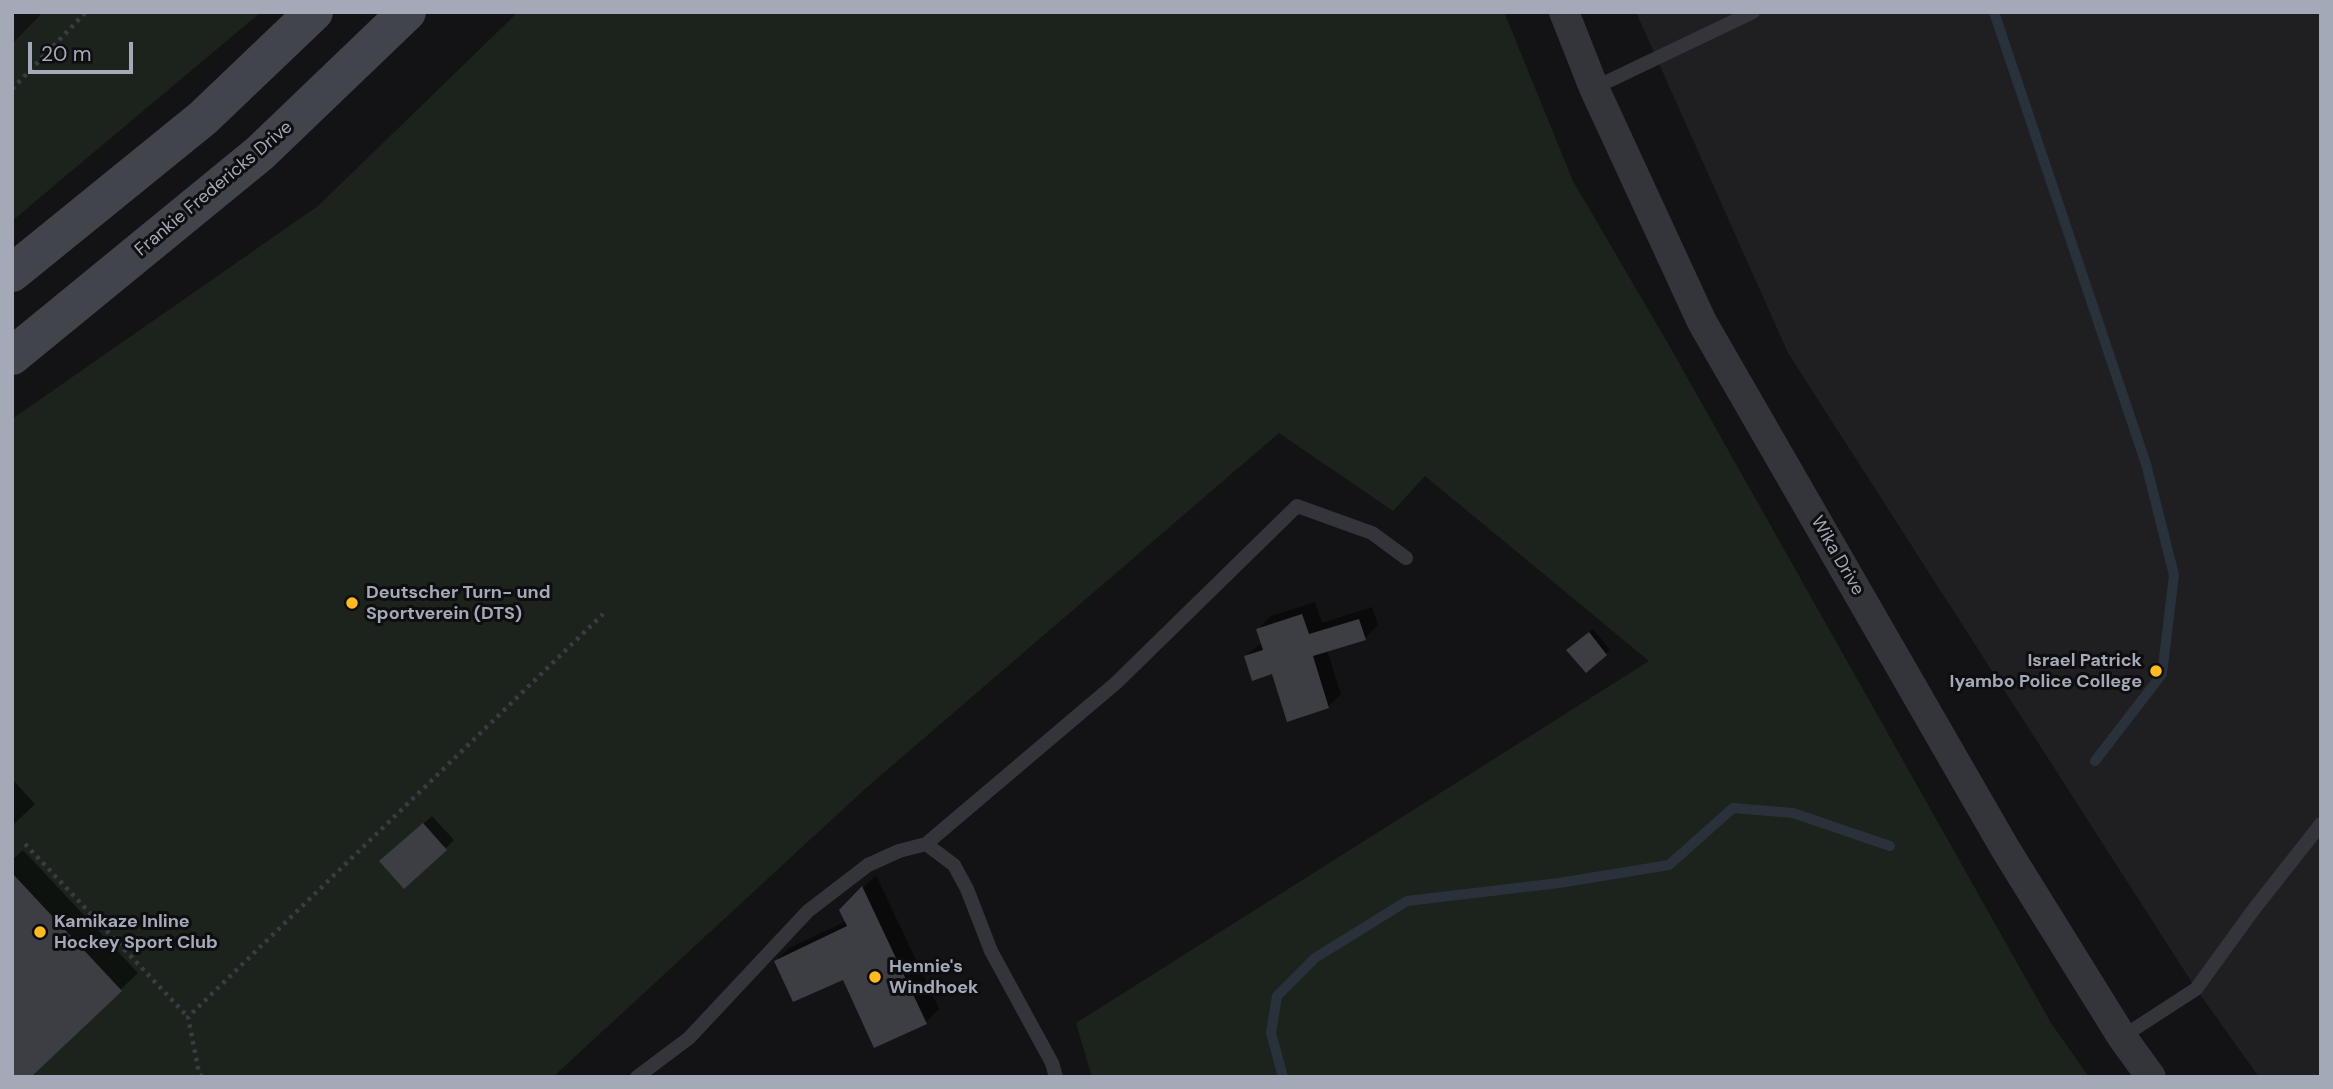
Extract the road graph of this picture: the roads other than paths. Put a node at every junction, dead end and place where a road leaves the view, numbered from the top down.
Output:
1 (314, 12) edge
2 (407, 12) edge
3 (1564, 12) edge
4 (1753, 12) edge
5 (1594, 88) junction
6 (12, 273) edge
7 (12, 356) edge
8 (1406, 558) dead end
9 (2321, 824) edge
10 (926, 844) junction
11 (2122, 1037) junction
12 (637, 1077) edge
13 (1056, 1077) edge
14 (2151, 1077) edge

1 - 6 main road
2 - 7 main road, Frankie Fredericks Drive
3 - 5 street, Wika Drive
4 - 5 lane
5 - 11 street, Wika Drive
8 - 10 lane
9 - 11 lane
10 - 12 lane
10 - 13 lane
11 - 14 street, Wika Drive

